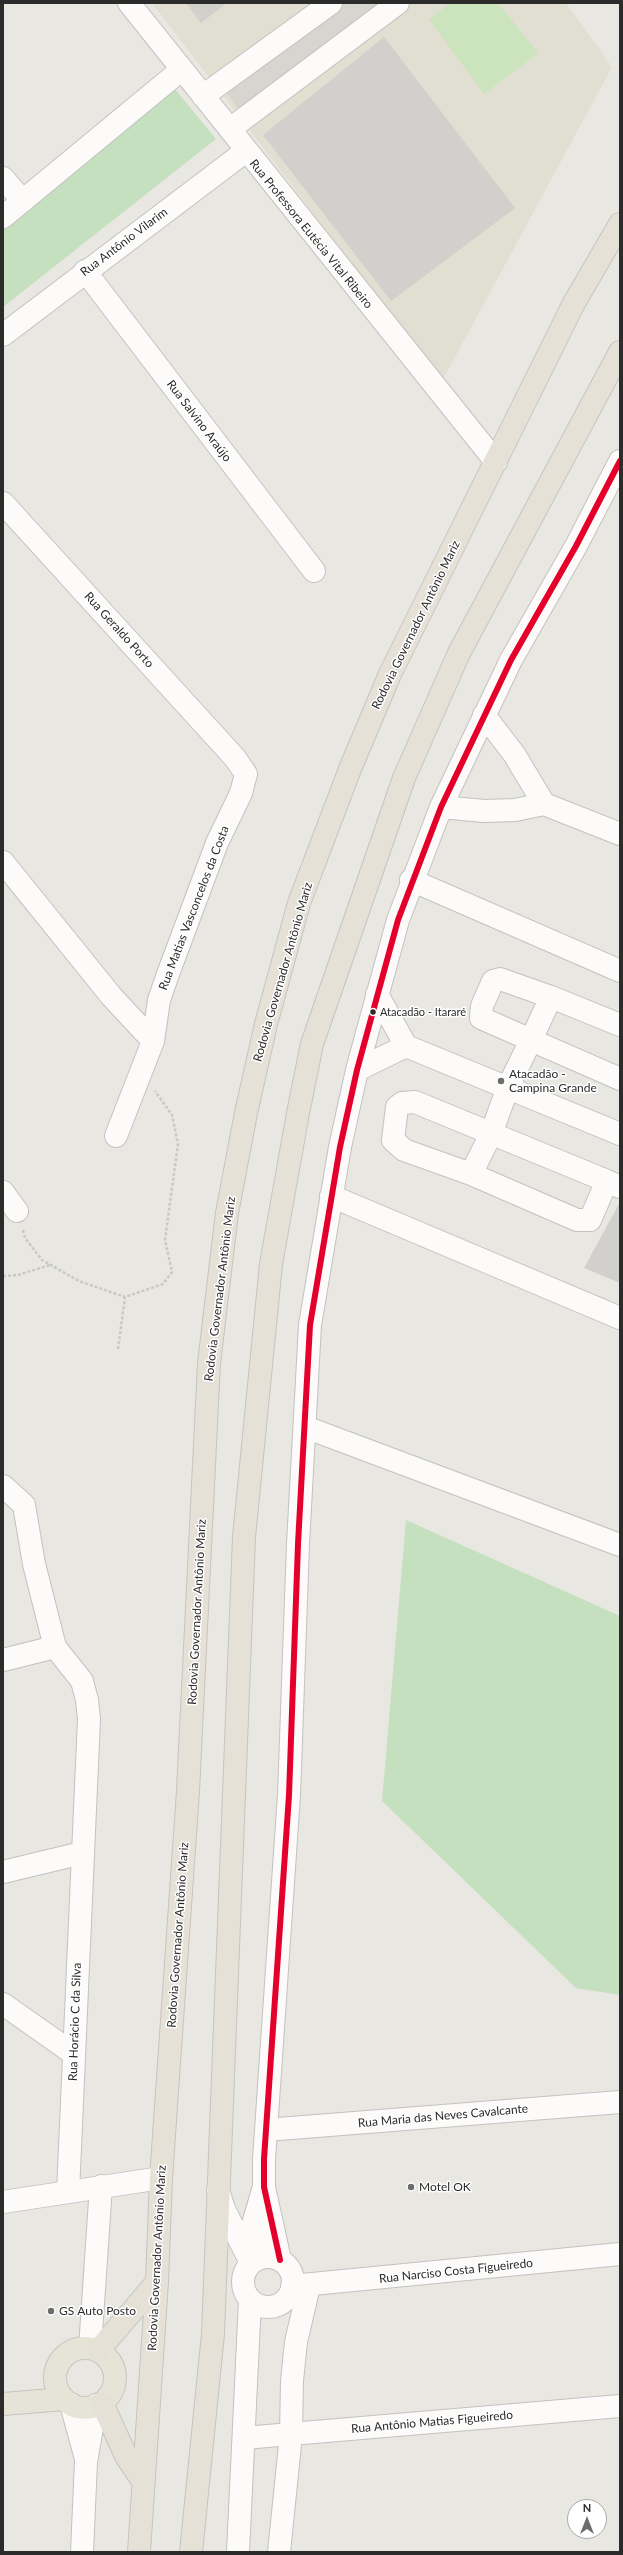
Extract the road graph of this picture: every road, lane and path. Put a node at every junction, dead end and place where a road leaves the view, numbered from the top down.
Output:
1 (129, 3) edge
2 (331, 3) edge
3 (398, 3) edge
4 (181, 70) junction
5 (203, 96) junction
6 (230, 129) junction
7 (246, 152) junction
8 (3, 178) edge
9 (23, 201) junction
10 (3, 217) edge
11 (620, 224) edge
12 (85, 271) junction
13 (3, 335) edge
14 (620, 352) edge
15 (620, 461) edge
16 (496, 462) junction
17 (3, 503) edge
18 (314, 571) dead end
19 (484, 715) junction
20 (235, 758) joint
21 (544, 804) junction
22 (441, 807) junction
23 (620, 834) edge
24 (3, 862) edge
25 (411, 880) junction
26 (620, 971) edge
27 (377, 994) junction
28 (552, 998) junction
29 (620, 1024) edge
30 (531, 1040) junction
31 (153, 1041) junction
32 (406, 1046) junction
33 (357, 1070) junction
34 (620, 1079) edge
35 (508, 1088) junction
36 (154, 1090) dead end
37 (491, 1134) junction
38 (620, 1134) edge
39 (116, 1136) dead end
40 (471, 1174) junction
41 (614, 1184) edge
42 (330, 1196) junction
43 (8, 1201) edge
44 (51, 1265) junction
45 (3, 1276) edge
46 (125, 1297) junction
47 (620, 1318) edge
48 (118, 1349) dead end
49 (305, 1427) junction
50 (5, 1489) edge
51 (620, 1545) edge
52 (55, 1647) junction
53 (3, 1660) edge
54 (82, 1854) junction
55 (3, 1872) edge
56 (3, 2004) edge
57 (74, 2054) junction
58 (620, 2102) edge
59 (266, 2130) junction
60 (161, 2178) junction
61 (101, 2186) junction
62 (264, 2187) junction
63 (218, 2190) junction
64 (68, 2192) junction
65 (3, 2202) edge
66 (620, 2254) edge
67 (280, 2260) junction
68 (253, 2261) junction
69 (157, 2282) junction
70 (301, 2286) junction
71 (250, 2300) junction
72 (277, 2305) junction
73 (248, 2342) junction
74 (94, 2349) junction
75 (54, 2376) junction
76 (67, 2402) junction
77 (7, 2404) edge
78 (99, 2404) junction
79 (620, 2406) edge
80 (291, 2435) junction
81 (244, 2438) junction
82 (86, 2462) junction
83 (142, 2480) junction
84 (82, 2552) edge
85 (139, 2552) edge
86 (191, 2552) edge
87 (238, 2552) edge
88 (279, 2552) edge

1 - 4 street, Rua Professora Eutécia Vital Ribeiro
2 - 5 street
3 - 6 street
4 - 5 street, Rua Professora Eutécia Vital Ribeiro
4 - 9 street
5 - 6 street, Rua Professora Eutécia Vital Ribeiro
6 - 7 street, Rua Professora Eutécia Vital Ribeiro
7 - 12 street, Rua Antônio Vilarim
7 - 16 street, Rua Professora Eutécia Vital Ribeiro
8 - 9 street
9 - 10 street
11 - 16 highway, Rodovia Governador Antônio Mariz
12 - 13 street, Rua Antônio Vilarim
12 - 18 street, Rua Salvino Araújo
14 - 63 highway
15 - 19 street
16 - 60 highway, Rodovia Governador Antônio Mariz
17 - 20 street, Rua Geraldo Porto
19 - 21 street
19 - 22 street
20 - 31 street, Rua Matias Vasconcelos da Costa
21 - 22 street
21 - 23 street
22 - 25 street
24 - 31 street
25 - 26 street
25 - 27 street
27 - 32 street
27 - 33 street
28 - 29 street
28 - 30 street
28 - 30 street
30 - 34 street
30 - 35 street
31 - 39 street, Rua Matias Vasconcelos da Costa
32 - 33 street
32 - 35 street
33 - 42 street
35 - 37 street
35 - 38 street
36 - 46 path
37 - 40 street
37 - 40 street
37 - 41 street
40 - 41 street
42 - 47 street
42 - 49 street
43 - 44 path
44 - 45 path
44 - 46 path
46 - 48 path
49 - 51 street
49 - 59 street
50 - 52 street
52 - 53 street
52 - 54 street, Rua Horácio C da Silva
54 - 55 street
54 - 57 street, Rua Horácio C da Silva
56 - 57 street
57 - 64 street, Rua Horácio C da Silva
58 - 59 street, Rua Maria das Neves Cavalcante
59 - 62 street
60 - 61 street
60 - 69 highway, Rodovia Governador Antônio Mariz
61 - 64 street
61 - 74 street
62 - 67 street
62 - 68 street
63 - 68 street
63 - 86 highway
64 - 65 street
66 - 70 street, Rua Narciso Costa Figueiredo
67 - 68 street
67 - 70 street
68 - 71 street
69 - 74 highway
69 - 83 highway, Rodovia Governador Antônio Mariz
70 - 72 street
70 - 80 street
71 - 72 street
71 - 73 street
72 - 73 street
73 - 81 street
74 - 75 main road
74 - 78 main road
75 - 76 main road
75 - 77 main road
76 - 77 main road
76 - 78 main road
76 - 82 street
78 - 82 street
78 - 83 highway
79 - 80 street, Rua Antônio Matias Figueiredo
80 - 81 street, Rua Antônio Matias Figueiredo
80 - 88 street
81 - 87 street
82 - 84 street
83 - 85 highway, Rodovia Governador Antônio Mariz

